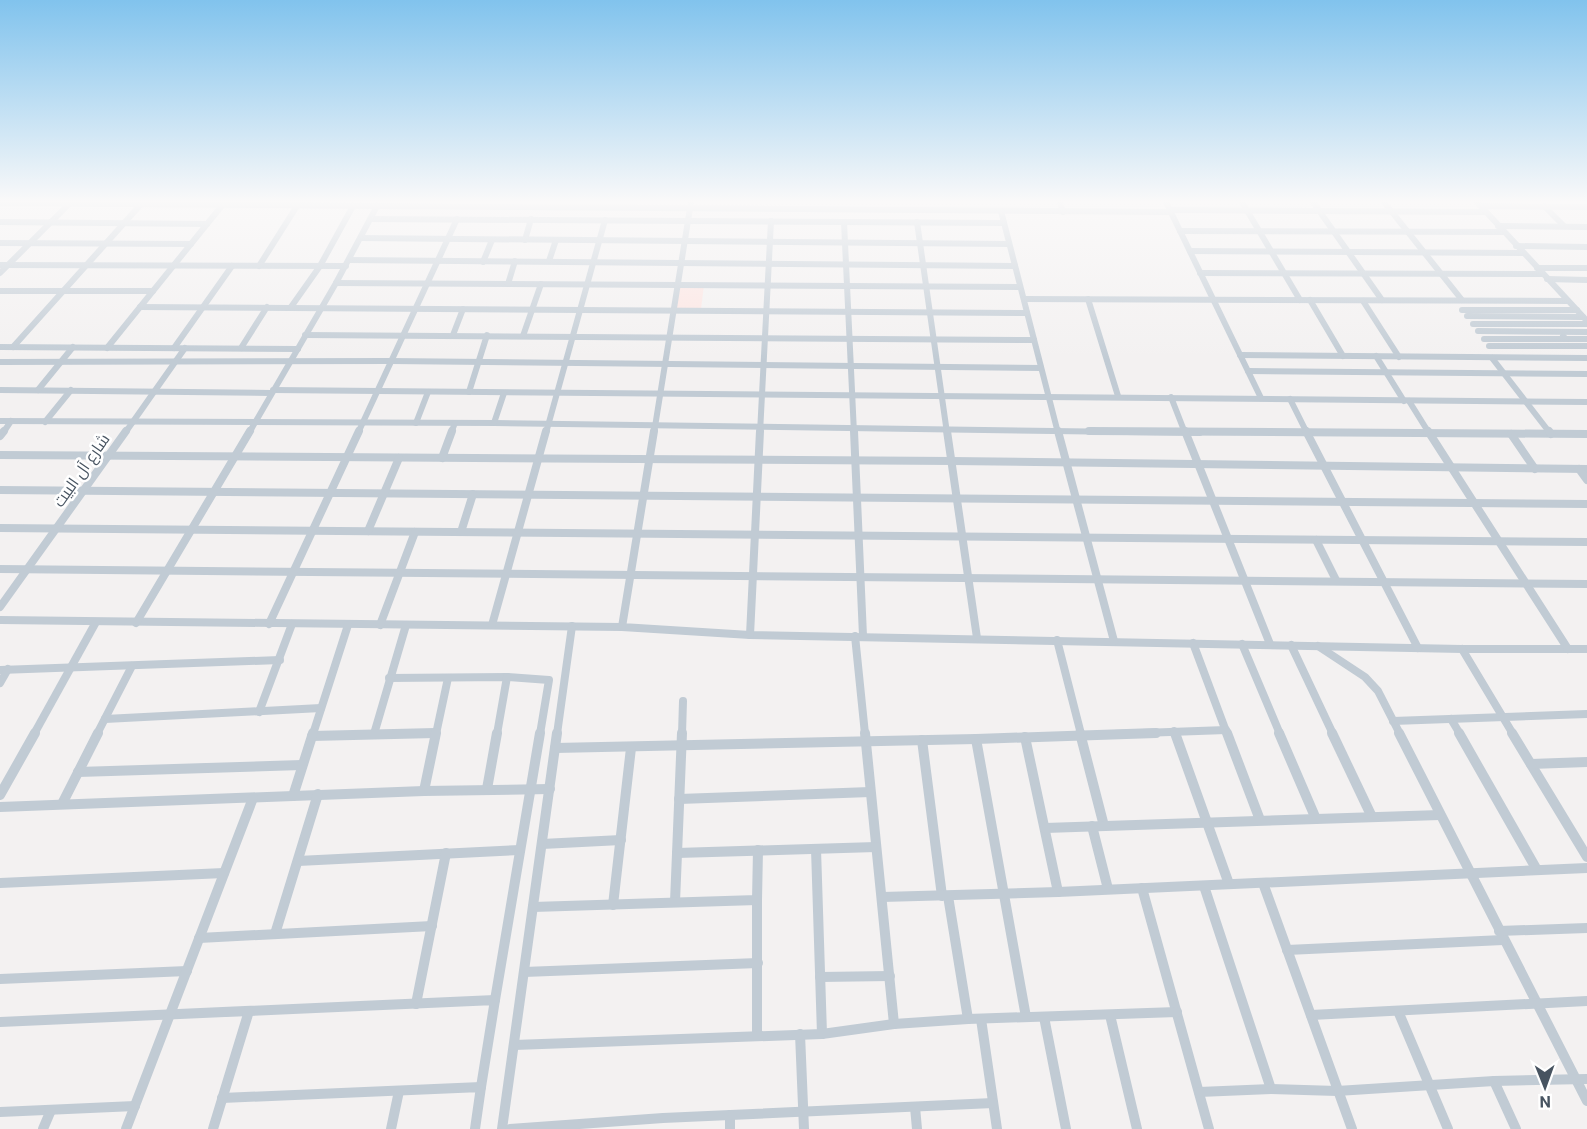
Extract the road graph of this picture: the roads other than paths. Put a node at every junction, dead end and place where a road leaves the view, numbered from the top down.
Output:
1 (18, 255) edge
2 (96, 255) edge
3 (182, 255) edge
4 (266, 255) edge
5 (326, 255) edge
6 (352, 255) edge
7 (442, 255) edge
8 (486, 255) edge
9 (551, 255) edge
10 (595, 255) edge
11 (683, 255) edge
12 (770, 255) edge
13 (847, 255) edge
14 (921, 255) edge
15 (1012, 255) edge
16 (1192, 255) edge
17 (1273, 255) edge
18 (1349, 255) edge
19 (1425, 255) edge
20 (1525, 255) edge
21 (439, 261) junction
22 (515, 261) junction
23 (549, 261) junction
24 (483, 262) junction
25 (593, 262) junction
26 (347, 263) junction
27 (681, 263) junction
28 (847, 263) junction
29 (770, 264) junction
30 (922, 264) junction
31 (0, 265) edge
32 (8, 265) junction
33 (86, 266) junction
34 (173, 266) junction
35 (232, 266) junction
36 (259, 266) junction
37 (320, 266) junction
38 (1015, 266) junction
39 (1537, 268) junction
40 (1587, 268) edge
41 (0, 273) edge
42 (1200, 273) junction
43 (1362, 273) junction
44 (1284, 274) junction
45 (1441, 274) junction
46 (1545, 277) junction
47 (1587, 280) edge
48 (336, 283) junction
49 (429, 283) junction
50 (508, 284) junction
51 (541, 284) junction
52 (586, 284) junction
53 (677, 284) junction
54 (768, 285) junction
55 (848, 286) junction
56 (927, 287) junction
57 (1020, 287) junction
58 (0, 291) edge
59 (63, 291) junction
60 (153, 291) junction
61 (1024, 299) junction
62 (1088, 300) junction
63 (1214, 300) junction
64 (1300, 300) junction
65 (1310, 300) junction
66 (1382, 300) junction
67 (1363, 301) junction
68 (1459, 301) junction
69 (1505, 301) junction
70 (1568, 301) junction
71 (203, 306) junction
72 (140, 307) junction
73 (267, 307) junction
74 (291, 307) junction
75 (321, 308) junction
76 (416, 309) junction
77 (463, 309) junction
78 (1576, 309) junction
79 (1587, 309) edge
80 (532, 310) junction
81 (579, 310) junction
82 (672, 310) junction
83 (766, 310) junction
84 (848, 310) junction
85 (1462, 310) junction
86 (1513, 310) junction
87 (930, 311) junction
88 (1027, 313) junction
89 (1467, 316) junction
90 (1518, 316) junction
91 (1546, 316) junction
92 (1586, 321) edge
93 (1473, 324) junction
94 (1484, 324) junction
95 (1524, 324) junction
96 (1553, 324) junction
97 (1490, 331) junction
98 (1478, 332) junction
99 (1531, 332) junction
100 (1560, 332) junction
101 (1587, 332) edge
102 (304, 335) junction
103 (404, 335) junction
104 (453, 335) junction
105 (487, 335) junction
106 (523, 336) junction
107 (572, 336) junction
108 (765, 337) junction
109 (669, 338) junction
110 (849, 338) junction
111 (934, 338) junction
112 (1484, 339) junction
113 (1536, 339) junction
114 (1566, 339) junction
115 (1587, 339) edge
116 (1034, 340) junction
117 (1489, 346) junction
118 (1542, 346) junction
119 (1560, 346) junction
120 (1587, 346) edge
121 (0, 347) edge
122 (13, 347) junction
123 (73, 348) junction
124 (107, 348) junction
125 (174, 348) junction
126 (185, 348) junction
127 (241, 348) junction
128 (298, 348) junction
129 (1240, 355) junction
130 (1343, 356) junction
131 (1376, 356) junction
132 (1399, 357) junction
133 (1495, 358) junction
134 (1552, 358) junction
135 (1570, 358) junction
136 (1587, 358) edge
137 (391, 361) junction
138 (0, 362) edge
139 (61, 362) junction
140 (290, 362) junction
141 (175, 363) junction
142 (478, 363) junction
143 (565, 363) junction
144 (665, 364) junction
145 (763, 365) junction
146 (851, 366) junction
147 (938, 366) junction
148 (1041, 368) junction
149 (1248, 371) junction
150 (1387, 372) junction
151 (1505, 373) junction
152 (1587, 374) edge
153 (0, 390) edge
154 (38, 390) junction
155 (71, 390) junction
156 (153, 391) junction
157 (272, 392) junction
158 (376, 392) junction
159 (428, 392) junction
160 (468, 392) junction
161 (557, 392) junction
162 (504, 393) junction
163 (660, 393) junction
164 (762, 394) junction
165 (852, 395) junction
166 (943, 395) junction
167 (1049, 396) junction
168 (1119, 396) junction
169 (1171, 397) junction
170 (1261, 398) junction
171 (1290, 399) junction
172 (1407, 401) junction
173 (1526, 401) junction
174 (1587, 402) edge
175 (0, 421) edge
176 (11, 421) junction
177 (45, 422) junction
178 (131, 423) junction
179 (255, 423) junction
180 (363, 423) junction
181 (416, 423) junction
182 (455, 423) junction
183 (494, 423) junction
184 (548, 424) junction
185 (655, 426) junction
186 (761, 427) junction
187 (853, 427) junction
188 (947, 428) junction
189 (1059, 430) junction
190 (1186, 432) junction
191 (1308, 434) junction
192 (1430, 434) junction
193 (1511, 434) junction
194 (1551, 434) junction
195 (1587, 435) edge
196 (0, 436) edge
197 (0, 455) edge
198 (109, 455) junction
199 (235, 456) junction
200 (347, 457) junction
201 (399, 458) junction
202 (442, 458) junction
203 (540, 459) junction
204 (649, 460) junction
205 (759, 460) junction
206 (855, 461) junction
207 (952, 461) junction
208 (1066, 463) junction
209 (1198, 464) junction
210 (1324, 465) junction
211 (1450, 466) junction
212 (1535, 469) junction
213 (1583, 469) edge
214 (1587, 480) edge
215 (0, 490) edge
216 (83, 490) junction
217 (214, 491) junction
218 (331, 492) junction
219 (384, 493) junction
220 (472, 494) junction
221 (530, 494) junction
222 (643, 496) junction
223 (758, 496) junction
224 (1075, 498) junction
225 (857, 499) junction
226 (956, 500) junction
227 (1211, 500) junction
228 (1342, 502) junction
229 (1474, 503) junction
230 (1587, 504) edge
231 (0, 528) edge
232 (56, 529) junction
233 (192, 529) junction
234 (314, 531) junction
235 (368, 531) junction
236 (415, 532) junction
237 (460, 532) junction
238 (518, 532) junction
239 (637, 534) junction
240 (756, 534) junction
241 (859, 535) junction
242 (963, 537) junction
243 (1085, 538) junction
244 (1227, 539) junction
245 (1316, 540) junction
246 (1362, 540) junction
247 (1499, 542) junction
248 (1587, 542) edge
249 (0, 569) edge
250 (27, 569) junction
251 (167, 571) junction
252 (293, 571) junction
253 (400, 572) junction
254 (506, 574) junction
255 (631, 574) junction
256 (753, 574) junction
257 (861, 576) junction
258 (968, 577) junction
259 (1097, 579) junction
260 (1244, 579) junction
261 (1336, 580) junction
262 (1383, 581) junction
263 (1526, 583) junction
264 (1587, 584) edge
265 (0, 607) edge
266 (0, 620) edge
267 (96, 622) junction
268 (136, 623) junction
269 (269, 624) junction
270 (292, 624) junction
271 (348, 625) junction
272 (380, 625) junction
273 (406, 625) junction
274 (492, 625) junction
275 (572, 626) junction
276 (622, 627) junction
277 (750, 634) junction
278 (859, 636) junction
279 (977, 638) junction
280 (1057, 640) junction
281 (1114, 641) junction
282 (1193, 643) junction
283 (1242, 644) junction
284 (1270, 644) junction
285 (1290, 645) junction
286 (1317, 646) junction
287 (1418, 648) junction
288 (1462, 649) junction
289 (1568, 649) junction
290 (1587, 649) edge
291 (280, 660) junction
292 (132, 666) junction
293 (72, 667) junction
294 (4, 670) edge
295 (507, 677) junction
296 (389, 678) junction
297 (448, 678) junction
298 (0, 683) edge
299 (683, 701) dead end
300 (321, 708) junction
301 (260, 712) junction
302 (1587, 714) edge
303 (1503, 717) junction
304 (105, 719) junction
305 (1451, 719) junction
306 (1394, 721) junction
307 (1226, 730) junction
308 (1174, 731) junction
309 (374, 734) junction
310 (435, 734) junction
311 (1081, 735) junction
312 (312, 736) junction
313 (1025, 737) junction
314 (976, 739) junction
315 (922, 740) junction
316 (865, 742) junction
317 (681, 746) junction
318 (555, 748) junction
319 (631, 748) junction
320 (1587, 762) edge
321 (1531, 764) junction
322 (302, 765) junction
323 (78, 772) junction
324 (0, 776) edge
325 (11, 776) junction
326 (487, 789) junction
327 (530, 789) junction
328 (550, 789) junction
329 (424, 790) junction
330 (870, 792) junction
331 (318, 794) junction
332 (0, 795) edge
333 (293, 796) junction
334 (253, 798) junction
335 (679, 799) junction
336 (62, 804) junction
337 (0, 807) edge
338 (1440, 815) junction
339 (1372, 817) junction
340 (1316, 819) junction
341 (1260, 820) junction
342 (1207, 822) junction
343 (1092, 826) junction
344 (1104, 826) junction
345 (1045, 828) junction
346 (621, 840) junction
347 (542, 844) junction
348 (876, 847) junction
349 (816, 849) junction
350 (520, 850) junction
351 (758, 850) junction
352 (446, 853) junction
353 (677, 853) junction
354 (1587, 857) edge
355 (298, 861) junction
356 (1587, 868) edge
357 (1537, 870) junction
358 (224, 873) junction
359 (1470, 873) junction
360 (0, 883) edge
361 (1263, 883) junction
362 (1229, 884) junction
363 (1204, 885) junction
364 (1142, 888) junction
365 (1108, 889) junction
366 (1058, 892) junction
367 (1003, 894) junction
368 (945, 896) junction
369 (882, 897) junction
370 (757, 900) junction
371 (675, 902) junction
372 (613, 905) junction
373 (533, 907) junction
374 (432, 926) junction
375 (1587, 928) edge
376 (275, 934) junction
377 (1501, 935) junction
378 (199, 938) junction
379 (1287, 950) junction
380 (758, 963) junction
381 (187, 971) junction
382 (524, 972) junction
383 (890, 976) junction
384 (820, 977) junction
385 (0, 979) edge
386 (495, 1000) junction
387 (1587, 1001) edge
388 (416, 1004) junction
389 (1537, 1004) junction
390 (249, 1011) junction
391 (1398, 1011) junction
392 (1177, 1012) junction
393 (170, 1014) junction
394 (1311, 1014) junction
395 (1110, 1015) junction
396 (1026, 1017) junction
397 (1044, 1017) junction
398 (968, 1019) junction
399 (981, 1019) junction
400 (0, 1022) edge
401 (894, 1024) junction
402 (800, 1034) junction
403 (822, 1034) junction
404 (758, 1036) junction
405 (514, 1045) junction
406 (1582, 1079) edge
407 (1494, 1081) junction
408 (1430, 1087) junction
409 (481, 1088) junction
410 (1271, 1089) junction
411 (399, 1090) junction
412 (1337, 1091) junction
413 (1199, 1092) junction
414 (222, 1098) junction
415 (1587, 1101) edge
416 (993, 1103) junction
417 (135, 1106) junction
418 (915, 1107) junction
419 (51, 1110) junction
420 (0, 1112) edge
421 (803, 1112) junction
422 (730, 1115) junction
423 (663, 1124) edge
424 (601, 1126) edge
425 (43, 1129) edge
426 (126, 1129) edge
427 (213, 1129) edge
428 (391, 1129) edge
429 (475, 1129) edge
430 (502, 1129) edge
431 (510, 1129) edge
432 (730, 1129) edge
433 (804, 1129) edge
434 (917, 1129) edge
435 (998, 1129) edge
436 (1066, 1129) edge
437 (1137, 1129) edge
438 (1209, 1129) edge
439 (1352, 1129) edge
440 (1448, 1129) edge
441 (1516, 1129) edge

1 - 32 street
2 - 33 street
3 - 34 street
4 - 36 street
5 - 37 street
6 - 26 street
7 - 21 street
8 - 24 street
9 - 23 street
10 - 25 street
11 - 27 street
12 - 29 street
13 - 28 street
14 - 30 street
15 - 38 street
16 - 42 street
17 - 44 street
18 - 43 street
19 - 45 street
20 - 39 street
21 - 24 street
21 - 26 street
21 - 49 street
22 - 23 street
22 - 24 street
22 - 50 street
23 - 25 street
25 - 27 street
25 - 52 street
26 - 37 street
26 - 48 street
27 - 29 street
27 - 53 street
28 - 29 street
28 - 30 street
28 - 55 street
29 - 54 street
30 - 38 street
30 - 56 street
31 - 32 street
32 - 33 street
32 - 41 street
33 - 34 street
33 - 59 street
34 - 35 street
34 - 60 street
35 - 36 street
35 - 71 street
36 - 37 street
37 - 74 street
38 - 57 street
39 - 40 street
39 - 46 street
42 - 44 street
42 - 63 street
43 - 44 street
43 - 45 street
43 - 66 street
44 - 64 street
45 - 46 street
45 - 68 street
46 - 47 street
46 - 70 street
48 - 49 street
48 - 75 street
49 - 50 street
49 - 76 street
50 - 51 street
51 - 52 street
51 - 80 street
52 - 53 street
52 - 81 street
53 - 54 street
53 - 82 street
54 - 55 street
54 - 83 street
55 - 56 street
55 - 84 street
56 - 57 street
56 - 87 street
57 - 61 street
58 - 59 street
59 - 60 street
59 - 122 street
60 - 72 street
61 - 62 street
61 - 88 street
62 - 63 street
62 - 168 street
63 - 64 street
63 - 129 street
64 - 65 street
65 - 67 street
65 - 130 street
66 - 67 street
66 - 68 street
67 - 132 street
68 - 69 street
68 - 85 street
69 - 70 street
69 - 86 street
70 - 78 street
71 - 72 street
71 - 73 street
71 - 125 street
72 - 124 street
73 - 74 street
73 - 127 street
74 - 75 street
75 - 76 street
75 - 102 street
76 - 77 street
76 - 103 street
77 - 80 street
77 - 104 street
78 - 79 street
78 - 86 street
78 - 92 street
80 - 81 street
80 - 106 street
81 - 82 street
81 - 107 street
82 - 83 street
82 - 109 street
83 - 84 street
83 - 108 street
84 - 87 street
84 - 110 street
85 - 86 street
85 - 89 street
86 - 90 street
87 - 88 street
87 - 111 street
88 - 116 street
89 - 90 street
89 - 93 street
90 - 91 street
90 - 95 street
91 - 92 street
91 - 96 street
92 - 96 street
93 - 94 street
93 - 98 street
94 - 95 street
94 - 97 street
95 - 96 street
95 - 99 street
96 - 100 street
97 - 98 street
97 - 99 street
98 - 112 street
99 - 100 street
99 - 113 street
100 - 101 street
100 - 114 street
102 - 103 street
102 - 128 street
103 - 104 street
103 - 137 street
104 - 105 street
105 - 106 street
105 - 142 street
106 - 107 street
107 - 109 street
107 - 143 street
108 - 109 street
108 - 110 street
108 - 145 street
109 - 144 street
110 - 111 street
110 - 146 street
111 - 116 street
111 - 147 street
112 - 113 street
112 - 117 street
113 - 114 street
113 - 118 street
114 - 115 street
116 - 148 street
117 - 118 street
117 - 133 street
118 - 119 street
118 - 134 street
119 - 120 street
119 - 135 street
121 - 122 street
122 - 123 street
123 - 124 street
123 - 139 street
124 - 125 street
125 - 126 street
126 - 127 street
126 - 141 street, شارع آل البيت
127 - 128 street
128 - 140 street
129 - 130 street
129 - 149 street
130 - 131 street
131 - 132 street
131 - 150 street
132 - 133 street
133 - 134 street
133 - 151 street
134 - 135 street
135 - 136 street
137 - 140 street
137 - 142 street
137 - 158 street
138 - 139 street
139 - 141 street
139 - 154 street
140 - 141 street
140 - 157 street
141 - 156 street, شارع آل البيت
142 - 143 street
142 - 160 street
143 - 144 street
143 - 161 street
144 - 145 street
144 - 163 street
145 - 146 street
145 - 164 street
146 - 147 street
146 - 165 street
147 - 148 street
147 - 166 street
148 - 167 street
149 - 150 street
149 - 170 street
150 - 151 street
150 - 172 street
151 - 152 street
151 - 173 street
153 - 154 street
154 - 155 street
155 - 156 street
155 - 177 street
156 - 157 street
156 - 178 street, شارع آل البيت
157 - 158 street
157 - 179 street
158 - 159 street
158 - 180 street
159 - 160 street
159 - 181 street
160 - 162 street
161 - 162 street
161 - 163 street
161 - 184 street
162 - 183 street
163 - 164 street
163 - 185 street
164 - 165 street
164 - 186 street
165 - 166 street
165 - 187 street
166 - 167 street
166 - 188 street
167 - 168 street
167 - 189 street
168 - 169 street
169 - 170 street
169 - 190 street
170 - 171 street
171 - 172 street
171 - 191 street
172 - 173 street
172 - 192 street
173 - 174 street
173 - 194 street
175 - 176 street
176 - 177 street
176 - 196 street
177 - 178 street
178 - 179 street
178 - 198 street, شارع آل البيت
179 - 180 street
179 - 199 street
180 - 181 street
180 - 200 street
181 - 182 street
182 - 183 street
182 - 202 street
183 - 184 street
184 - 185 street
184 - 203 street
185 - 186 street
185 - 204 street
186 - 187 street
186 - 205 street
187 - 188 street
187 - 206 street
188 - 189 street
188 - 207 street
189 - 190 street
189 - 208 street
190 - 191 street
190 - 209 street
191 - 192 street
191 - 210 street
192 - 193 street
192 - 211 street
193 - 194 street
193 - 212 street
194 - 195 street
197 - 198 street
198 - 199 street
198 - 216 street, شارع آل البيت
199 - 200 street
199 - 217 street
200 - 201 street
200 - 218 street
201 - 202 street
201 - 219 street
202 - 203 street
203 - 204 street
203 - 221 street
204 - 205 street
204 - 222 street
205 - 206 street
205 - 223 street
206 - 207 street
206 - 225 street
207 - 208 street
207 - 226 street
208 - 209 street
208 - 224 street
209 - 210 street
209 - 227 street
210 - 211 street
210 - 228 street
211 - 212 street
211 - 229 street
212 - 213 street
213 - 214 street
215 - 216 street
216 - 217 street
216 - 232 street, شارع آل البيت
217 - 218 street
217 - 233 street
218 - 219 street
218 - 234 street
219 - 220 street
219 - 235 street
220 - 221 street
220 - 237 street
221 - 222 street
221 - 238 street
222 - 223 street
222 - 239 street
223 - 225 street
223 - 240 street
224 - 226 street
224 - 227 street
224 - 243 street
225 - 226 street
225 - 241 street
226 - 242 street
227 - 228 street
227 - 244 street
228 - 229 street
228 - 246 street
229 - 230 street
229 - 247 street
231 - 232 street
232 - 233 street
232 - 250 street, شارع آل البيت
233 - 234 street
233 - 251 street
234 - 235 street
234 - 252 street
235 - 236 street
236 - 237 street
236 - 253 street
237 - 238 street
238 - 239 street
238 - 254 street
239 - 240 street
239 - 255 street
240 - 241 street
240 - 256 street
241 - 242 street
241 - 257 street
242 - 243 street
242 - 258 street
243 - 244 street
243 - 259 street
244 - 245 street
244 - 260 street
245 - 246 street
245 - 261 street
246 - 247 street
246 - 262 street
247 - 248 street
247 - 263 street
249 - 250 street
250 - 251 street
250 - 265 street, شارع آل البيت
251 - 252 street
251 - 268 street
252 - 253 street
252 - 269 street
253 - 254 street
253 - 272 street
254 - 255 street
254 - 274 street
255 - 256 street
255 - 276 street
256 - 257 street
256 - 277 street
257 - 258 street
257 - 278 street
258 - 259 street
258 - 279 street
259 - 260 street
259 - 281 street
260 - 261 street
260 - 284 street
261 - 262 street
262 - 263 street
262 - 287 street
263 - 264 street
263 - 289 street
266 - 267 street
267 - 268 street
267 - 293 street
268 - 269 street
269 - 270 street
270 - 271 street
270 - 291 street
271 - 272 street
271 - 300 street
272 - 273 street
273 - 274 street
273 - 296 street
274 - 275 street
275 - 276 street
275 - 318 street
276 - 277 street
277 - 278 street
278 - 279 street
278 - 316 street
279 - 280 street
280 - 281 street
280 - 311 street
281 - 282 street
282 - 283 street
282 - 307 street
283 - 284 street
283 - 340 street
284 - 285 street
285 - 286 street
285 - 339 street
286 - 287 street
286 - 306 street
287 - 288 street
288 - 289 street
288 - 303 street
289 - 290 street
291 - 292 street
291 - 301 street
292 - 293 street
292 - 304 street
293 - 294 street
293 - 325 street
294 - 298 street
295 - 297 street
295 - 326 street
295 - 327 street
296 - 297 street
296 - 309 street
297 - 310 street
299 - 317 street
300 - 301 street
300 - 312 street
301 - 304 street
302 - 303 street
303 - 305 street
303 - 321 street
304 - 323 street
305 - 306 street
305 - 357 street
306 - 338 street
307 - 308 street
307 - 341 street
308 - 311 street
308 - 342 street
309 - 310 street
309 - 312 street
310 - 329 street
311 - 313 street
311 - 344 street
312 - 322 street
313 - 314 street
313 - 345 street
314 - 315 street
314 - 367 street
315 - 316 street
315 - 368 street
316 - 317 street
316 - 330 street
317 - 319 street
317 - 335 street
318 - 319 street
318 - 328 street
319 - 346 street
320 - 321 street
321 - 354 street
322 - 323 street
322 - 333 street
323 - 336 street
324 - 325 street
325 - 332 street
326 - 327 street
326 - 329 street
327 - 328 street
327 - 350 street
328 - 347 street
329 - 331 street
330 - 335 street
330 - 348 street
331 - 333 street
331 - 355 street
333 - 334 street
334 - 336 street
334 - 358 street
335 - 353 street
336 - 337 street
338 - 339 street
338 - 359 street
339 - 340 street
340 - 341 street
341 - 342 street
342 - 344 street
342 - 362 street
343 - 344 street
343 - 345 street
343 - 365 street
345 - 366 street
346 - 347 street
346 - 372 street
347 - 373 street
348 - 349 street
348 - 369 street
349 - 351 street
349 - 384 street
350 - 352 street
350 - 386 street
351 - 353 street
351 - 370 street
352 - 355 street
352 - 374 street
353 - 371 street
355 - 376 street
356 - 357 street
357 - 359 street
358 - 360 street
358 - 378 street
359 - 361 street
359 - 377 street
361 - 362 street
361 - 379 street
362 - 363 street
363 - 364 street
363 - 410 street
364 - 365 street
364 - 392 street
365 - 366 street
366 - 367 street
367 - 368 street
367 - 396 street
368 - 369 street
368 - 398 street
369 - 383 street
370 - 371 street
370 - 380 street
371 - 372 street
372 - 373 street
373 - 382 street
374 - 376 street
374 - 388 street
375 - 377 street
376 - 378 street
377 - 379 street
377 - 389 street
378 - 381 street
379 - 394 street
380 - 382 street
380 - 404 street
381 - 385 street
381 - 393 street
382 - 405 street
383 - 384 street
383 - 401 street
384 - 403 street
386 - 388 street
386 - 409 street
387 - 389 street
388 - 390 street
389 - 391 street
389 - 406 street
390 - 393 street
390 - 414 street
391 - 394 street
391 - 408 street
392 - 395 street
392 - 413 street
393 - 400 street
393 - 417 street
394 - 412 street
395 - 397 street
395 - 437 street
396 - 397 street
396 - 399 street
397 - 436 street
398 - 399 street
398 - 401 street
399 - 416 street
401 - 403 street
402 - 403 street
402 - 404 street
402 - 421 street
404 - 405 street
405 - 430 street
406 - 407 street
406 - 415 street
407 - 408 street
407 - 441 street
408 - 412 street
408 - 440 street
409 - 411 street
409 - 429 street
410 - 412 street
410 - 413 street
411 - 414 street
411 - 428 street
412 - 439 street
413 - 438 street
414 - 427 street
416 - 418 street
416 - 435 street
417 - 419 street
417 - 426 street
418 - 421 street
418 - 434 street
419 - 420 street
419 - 425 street
421 - 422 street
421 - 433 street
422 - 423 street
422 - 432 street
423 - 424 street
424 - 431 street

